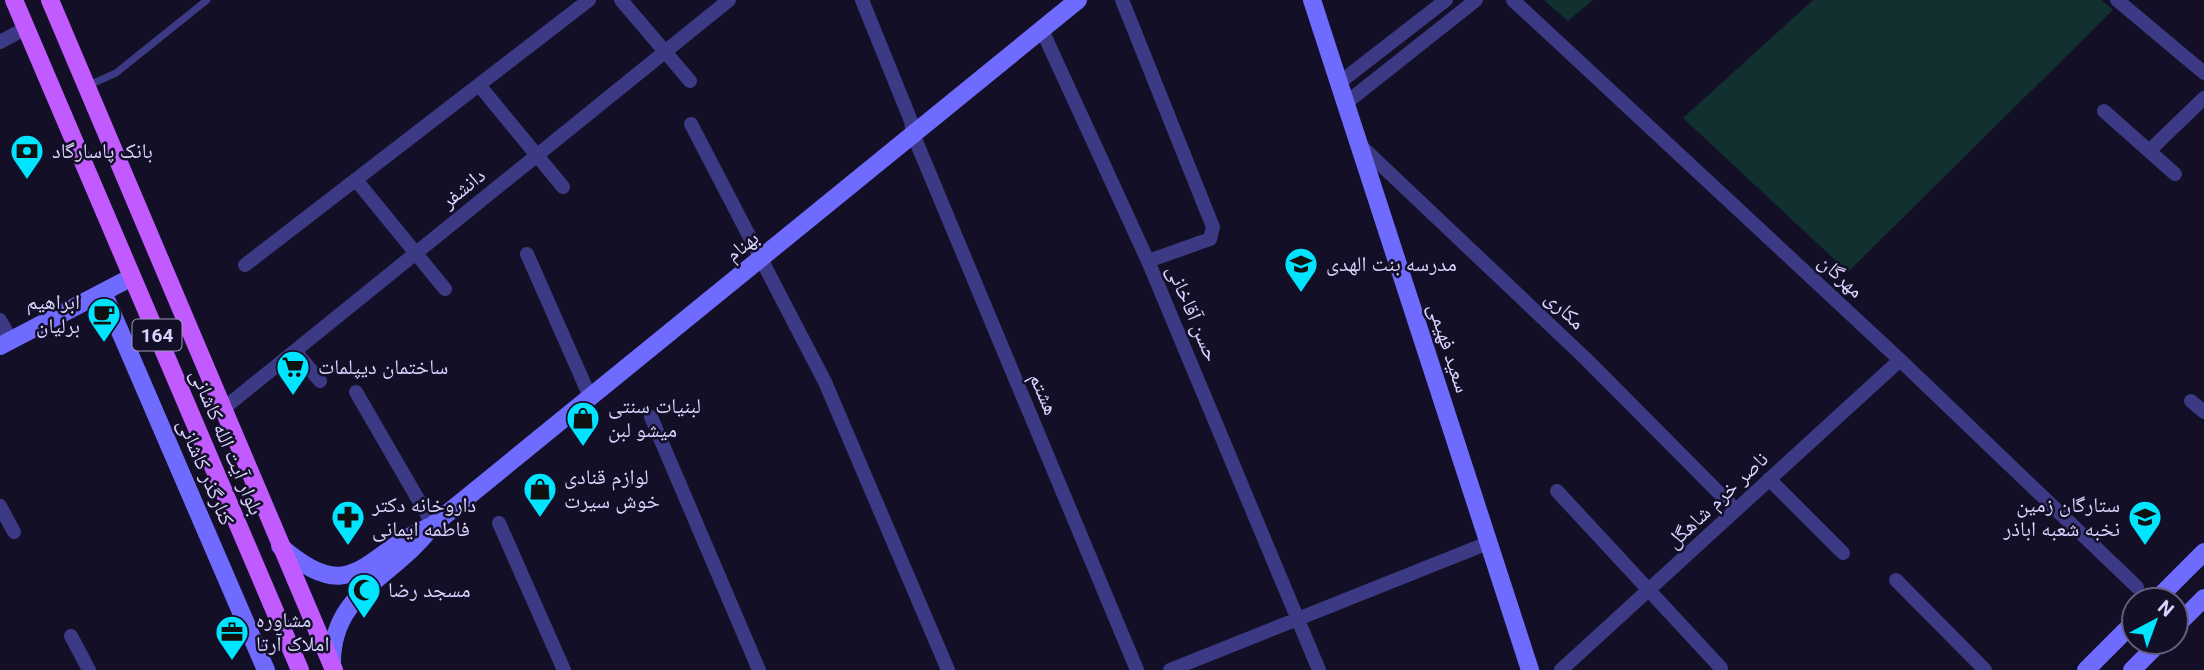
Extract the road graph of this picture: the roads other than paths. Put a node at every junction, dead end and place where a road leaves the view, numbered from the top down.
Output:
1 (15, 0) edge
2 (50, 0) edge
3 (207, 0) edge
4 (589, 0) edge
5 (621, 0) edge
6 (729, 0) edge
7 (862, 0) edge
8 (1078, 0) edge
9 (1122, 0) edge
10 (1312, 0) edge
11 (1446, 0) edge
12 (1476, 0) edge
13 (1513, 0) edge
14 (2122, 2) edge
15 (1460, 5) edge
16 (26, 28) junction
17 (1041, 28) junction
18 (0, 42) edge
19 (665, 52) junction
20 (2204, 74) edge
21 (690, 82) dead end
22 (1339, 83) junction
23 (479, 85) junction
24 (87, 86) junction
25 (2204, 98) edge
26 (1346, 103) junction
27 (2104, 111) dead end
28 (691, 124) dead end
29 (912, 128) junction
30 (1360, 145) junction
31 (2149, 151) junction
32 (537, 155) junction
33 (2175, 174) dead end
34 (356, 180) junction
35 (563, 187) dead end
36 (416, 253) junction
37 (527, 254) dead end
38 (761, 260) junction
39 (1149, 261) junction
40 (246, 265) dead end
41 (132, 277) junction
42 (445, 289) dead end
43 (103, 292) junction
44 (0, 320) edge
45 (5, 343) edge
46 (295, 351) junction
47 (1900, 360) junction
48 (320, 381) dead end
49 (356, 392) dead end
50 (591, 399) junction
51 (2191, 401) dead end
52 (223, 409) junction
53 (2204, 412) edge
54 (651, 417) dead end
55 (1769, 480) junction
56 (1557, 491) dead end
57 (0, 506) edge
58 (1736, 510) junction
59 (499, 523) dead end
60 (433, 525) junction
61 (14, 532) dead end
62 (1488, 543) junction
63 (280, 547) junction
64 (2204, 552) edge
65 (1843, 553) dead end
66 (346, 577) junction
67 (1896, 580) dead end
68 (2136, 586) edge
69 (2170, 586) edge
70 (1649, 590) junction
71 (360, 593) junction
72 (2204, 598) edge
73 (2190, 612) edge
74 (1296, 618) junction
75 (71, 636) dead end
76 (2120, 636) edge
77 (2146, 656) edge
78 (333, 667) edge
79 (1721, 668) dead end
80 (89, 670) edge
81 (266, 670) edge
82 (300, 670) edge
83 (564, 670) edge
84 (759, 670) edge
85 (948, 670) edge
86 (1137, 670) edge
87 (1170, 670) edge
88 (1318, 670) edge
89 (1530, 670) edge
90 (1561, 670) edge
91 (1985, 670) edge
92 (2086, 670) edge
93 (2132, 670) edge

1 - 16 main road, بلوار آیت الله کاشانی / 164
2 - 24 main road, بلوار آیت الله کاشانی / 164
3 - 24 lane
4 - 23 street
5 - 19 street
6 - 19 street, دانشفر
7 - 29 street, هشتم
8 - 17 main road, بهنام
9 - 39 street
10 - 22 main road, سعید فهیمی
11 - 22 street
12 - 15 street
13 - 47 street, مهرگان
14 - 20 street
15 - 26 street
16 - 18 street
16 - 41 main road, بلوار آیت الله کاشانی / 164
17 - 29 main road, بهنام
17 - 39 street, حسن آقاخانی
19 - 21 street
19 - 32 street, دانشفر
22 - 26 main road, سعید فهیمی
23 - 32 street
23 - 34 street
24 - 52 main road, بلوار آیت الله کاشانی / 164
25 - 31 street
26 - 30 main road, سعید فهیمی
27 - 31 street
28 - 38 street
29 - 38 main road, بهنام
29 - 86 street, هشتم
30 - 58 street, مکاری
30 - 62 main road, سعید فهیمی
31 - 33 street
32 - 35 street
32 - 36 street, دانشفر
34 - 36 street
34 - 40 street
36 - 42 street
36 - 46 street, دانشفر
37 - 50 street
38 - 50 main road, بهنام
38 - 85 street
39 - 74 street, حسن آقاخانی
41 - 43 main road
41 - 82 main road, بلوار آیت الله کاشانی / 164
43 - 45 main road
43 - 81 main road, کنارگذر کاشانی
44 - 45 street
46 - 48 street
46 - 52 street, دانشفر
47 - 55 street, ناصر خرم شاهگل
47 - 68 street, مهرگان
49 - 60 street
50 - 60 main road, بهنام
51 - 53 street
52 - 63 main road, بلوار آیت الله کاشانی / 164
54 - 84 street
55 - 58 street, ناصر خرم شاهگل
55 - 65 street
56 - 70 street
57 - 61 street
58 - 70 street, ناصر خرم شاهگل
59 - 83 street
60 - 66 main road, بهنام
60 - 71 main road, بهنام
62 - 74 street
62 - 89 main road, سعید فهیمی
63 - 66 main road
63 - 78 main road, بلوار آیت الله کاشانی / 164
64 - 69 main road
66 - 71 main road
67 - 91 street
70 - 79 street
70 - 90 street, ناصر خرم شاهگل
71 - 78 main road, بهنام
72 - 73 main road
74 - 87 street
74 - 88 street, حسن آقاخانی
75 - 80 street
76 - 92 main road
77 - 93 main road

